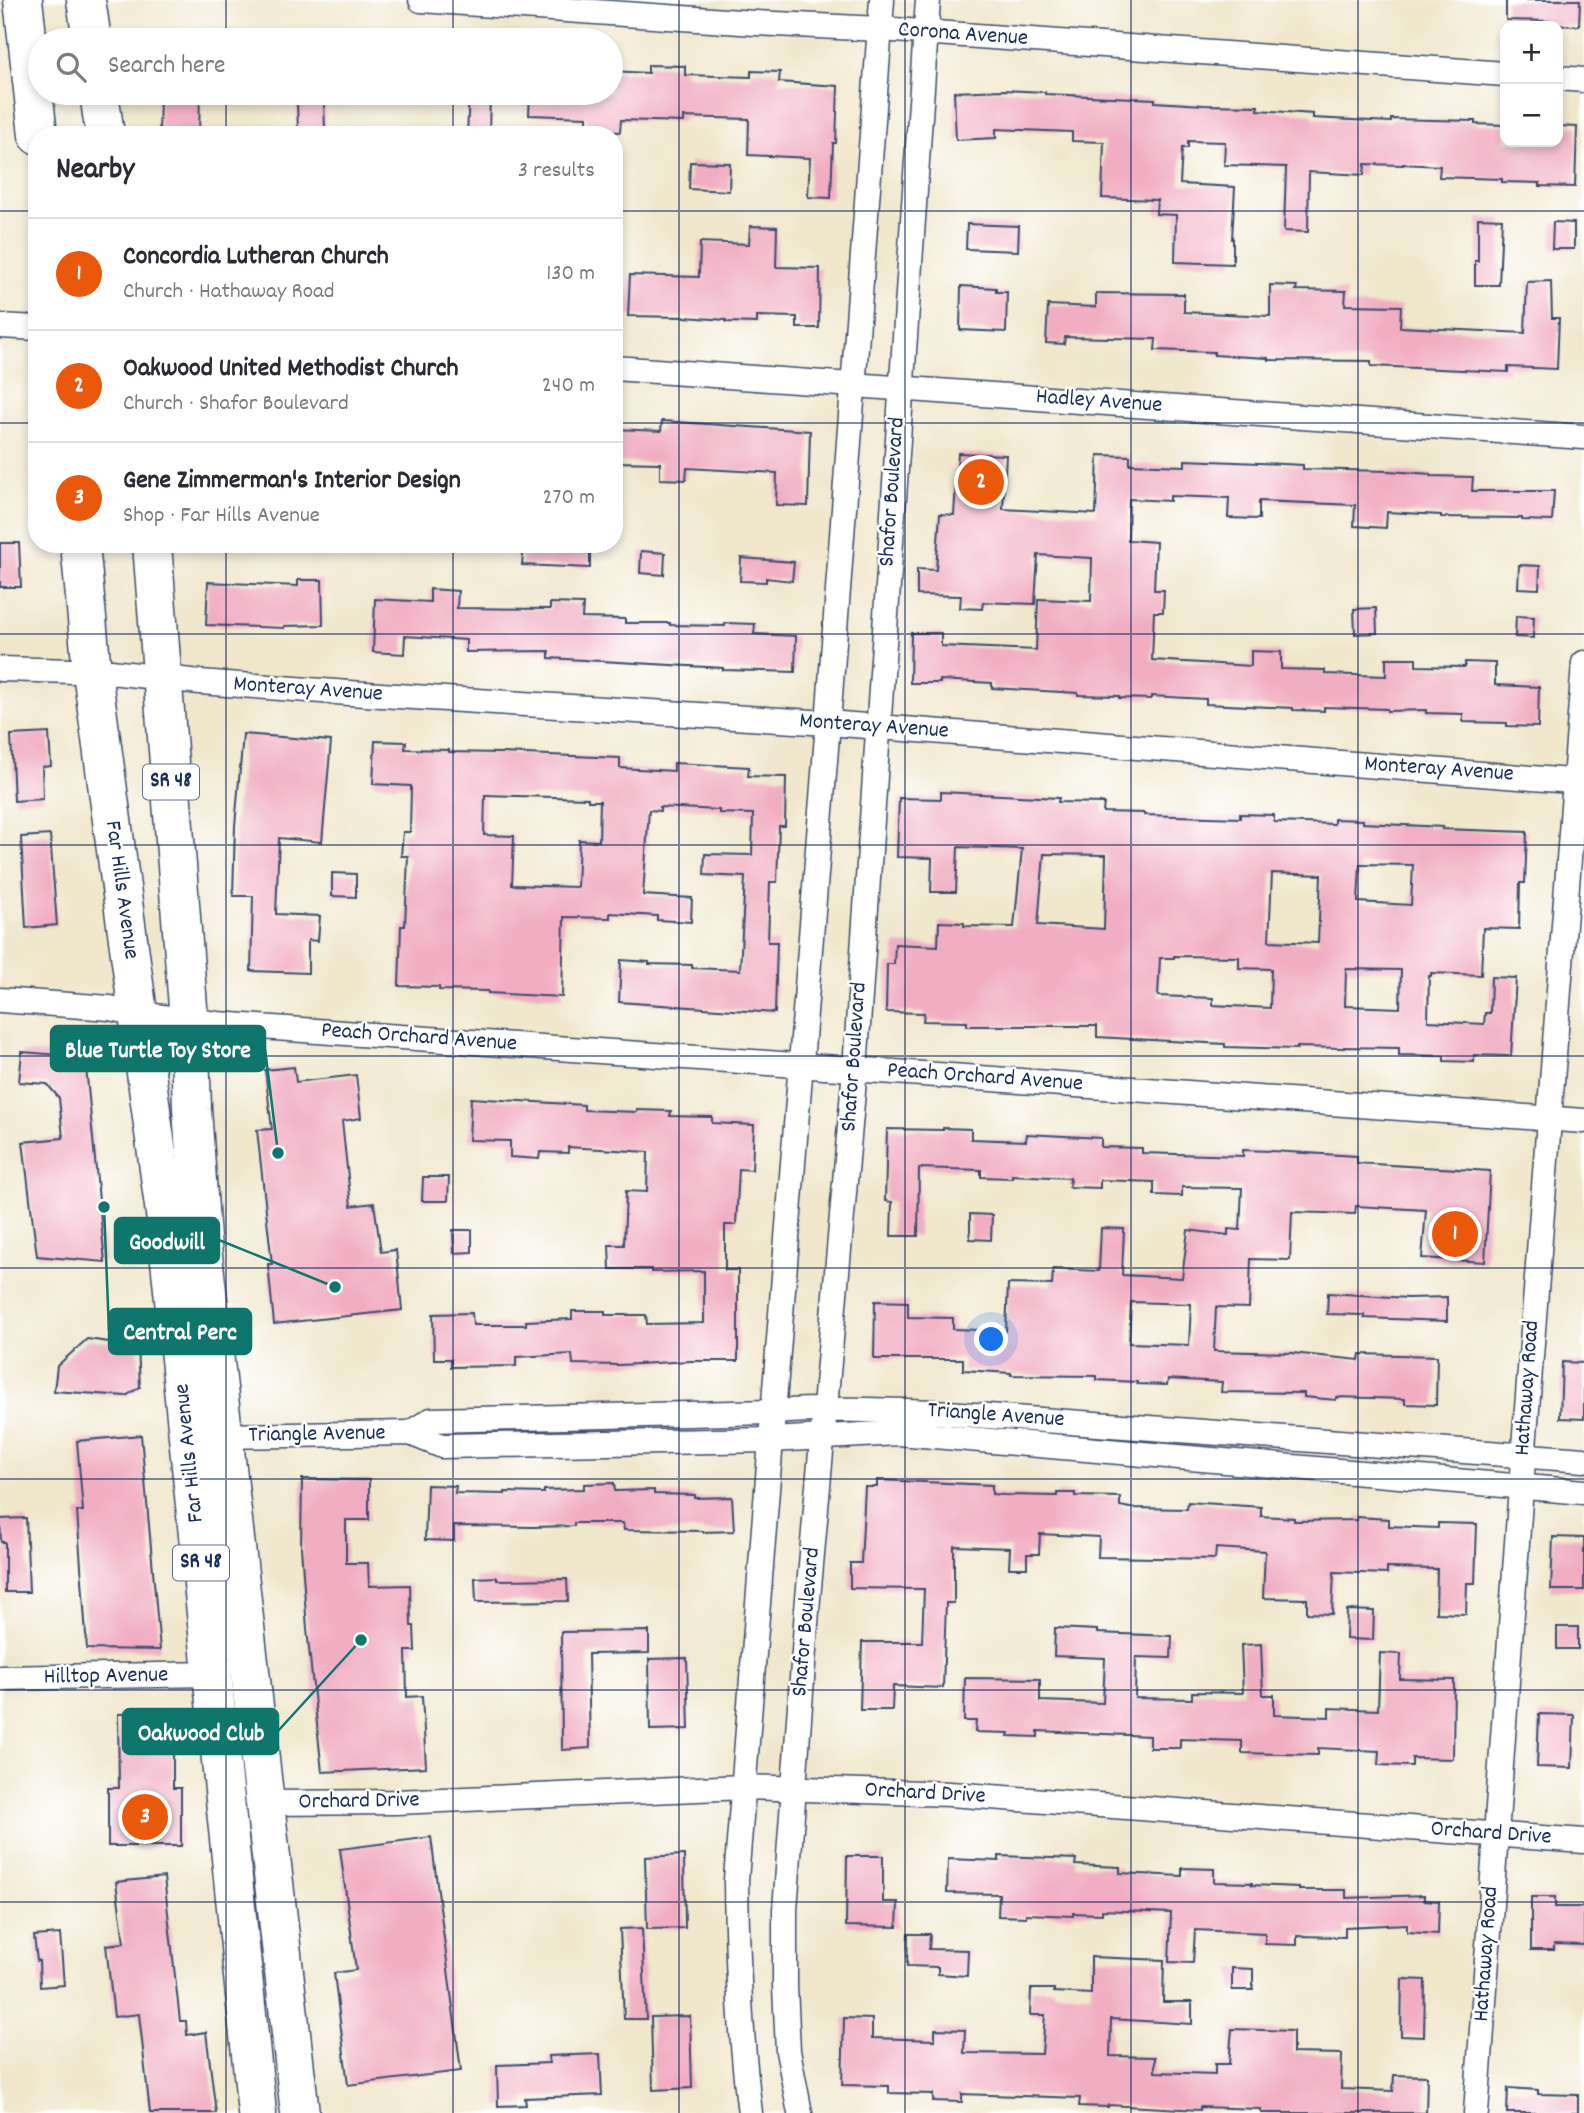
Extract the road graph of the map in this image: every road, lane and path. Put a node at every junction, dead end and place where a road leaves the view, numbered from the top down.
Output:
1 (23, 0) edge
2 (86, 0) edge
3 (421, 0) edge
4 (882, 0) edge
5 (928, 0) edge
6 (90, 28) edge
7 (880, 29) junction
8 (925, 33) junction
9 (28, 45) edge
10 (1500, 74) edge
11 (1563, 78) edge
12 (1584, 80) edge
13 (35, 105) edge
14 (101, 105) edge
15 (37, 126) edge
16 (104, 126) edge
17 (0, 326) edge
18 (28, 328) edge
19 (623, 369) edge
20 (854, 385) junction
21 (900, 387) junction
22 (1584, 437) edge
23 (80, 553) edge
24 (153, 553) edge
25 (1584, 663) edge
26 (0, 668) edge
27 (92, 672) junction
28 (163, 678) junction
29 (828, 723) junction
30 (878, 727) junction
31 (1579, 781) edge
32 (0, 1000) edge
33 (138, 1014) junction
34 (204, 1022) junction
35 (800, 1065) junction
36 (855, 1069) junction
37 (1549, 1118) junction
38 (1584, 1121) edge
39 (825, 1409) junction
40 (772, 1412) junction
41 (1164, 1429) junction
42 (410, 1433) junction
43 (224, 1436) junction
44 (823, 1436) junction
45 (770, 1440) junction
46 (1523, 1455) junction
47 (1162, 1456) junction
48 (1584, 1460) edge
49 (1521, 1487) junction
50 (1584, 1492) edge
51 (212, 1674) junction
52 (0, 1678) edge
53 (744, 1787) junction
54 (793, 1789) junction
55 (266, 1803) junction
56 (1496, 1835) junction
57 (1584, 1841) edge
58 (257, 2113) edge
59 (300, 2113) edge
60 (750, 2113) edge
61 (800, 2113) edge
62 (1476, 2113) edge

1 - 9 main road
2 - 6 main road
3 - 7 street, Corona Avenue
4 - 7 street, Shafor Boulevard
5 - 8 street, Shafor Boulevard
7 - 8 street, Corona Avenue
7 - 20 street, Shafor Boulevard
8 - 10 street, Corona Avenue
8 - 21 street, Shafor Boulevard
11 - 12 street
13 - 15 main road
14 - 16 main road
17 - 18 street
19 - 20 street, Hadley Avenue
20 - 21 street, Hadley Avenue
20 - 29 street, Shafor Boulevard
21 - 22 street, Hadley Avenue
21 - 30 street, Shafor Boulevard
23 - 27 main road, Far Hills Avenue / SR 48
24 - 28 main road, Far Hills Avenue / SR 48
25 - 31 street, Hathaway Road
26 - 27 street, Monteray Avenue
27 - 28 street, Monteray Avenue
27 - 33 main road, Far Hills Avenue / SR 48
28 - 29 street, Monteray Avenue
28 - 34 main road, Far Hills Avenue / SR 48
29 - 30 street, Monteray Avenue
29 - 35 street, Shafor Boulevard
30 - 31 street, Monteray Avenue
30 - 36 street, Shafor Boulevard
31 - 37 street, Hathaway Road
32 - 33 street, Peach Orchard Avenue
33 - 34 street, Peach Orchard Avenue
33 - 51 main road, Far Hills Avenue / SR 48
34 - 35 street, Peach Orchard Avenue
34 - 43 main road, Far Hills Avenue / SR 48
35 - 36 street, Peach Orchard Avenue
35 - 40 street, Shafor Boulevard
36 - 37 street, Peach Orchard Avenue
36 - 39 street, Shafor Boulevard
37 - 38 street, Peach Orchard Avenue
37 - 46 street, Hathaway Road
39 - 40 street, Triangle Avenue
39 - 41 street, Triangle Avenue
39 - 44 street, Shafor Boulevard
40 - 42 street, Triangle Avenue
40 - 45 street, Shafor Boulevard
41 - 46 street, Triangle Avenue
41 - 47 street
42 - 43 street, Triangle Avenue
42 - 45 street, Triangle Avenue
43 - 55 main road, Far Hills Avenue / SR 48
44 - 45 street, Triangle Avenue
44 - 47 street, Triangle Avenue
44 - 54 street, Shafor Boulevard
45 - 53 street, Shafor Boulevard
46 - 48 street, Triangle Avenue
46 - 49 street, Hathaway Road
47 - 49 street, Triangle Avenue
49 - 50 street, Triangle Avenue
49 - 56 street, Hathaway Road
51 - 52 street, Hilltop Avenue
51 - 58 main road, Far Hills Avenue / SR 48
53 - 54 street, Orchard Drive
53 - 55 street, Orchard Drive
53 - 60 street, Shafor Boulevard
54 - 56 street, Orchard Drive
54 - 61 street, Shafor Boulevard
55 - 59 main road, Far Hills Avenue / SR 48
56 - 57 street, Orchard Drive
56 - 62 street, Hathaway Road

